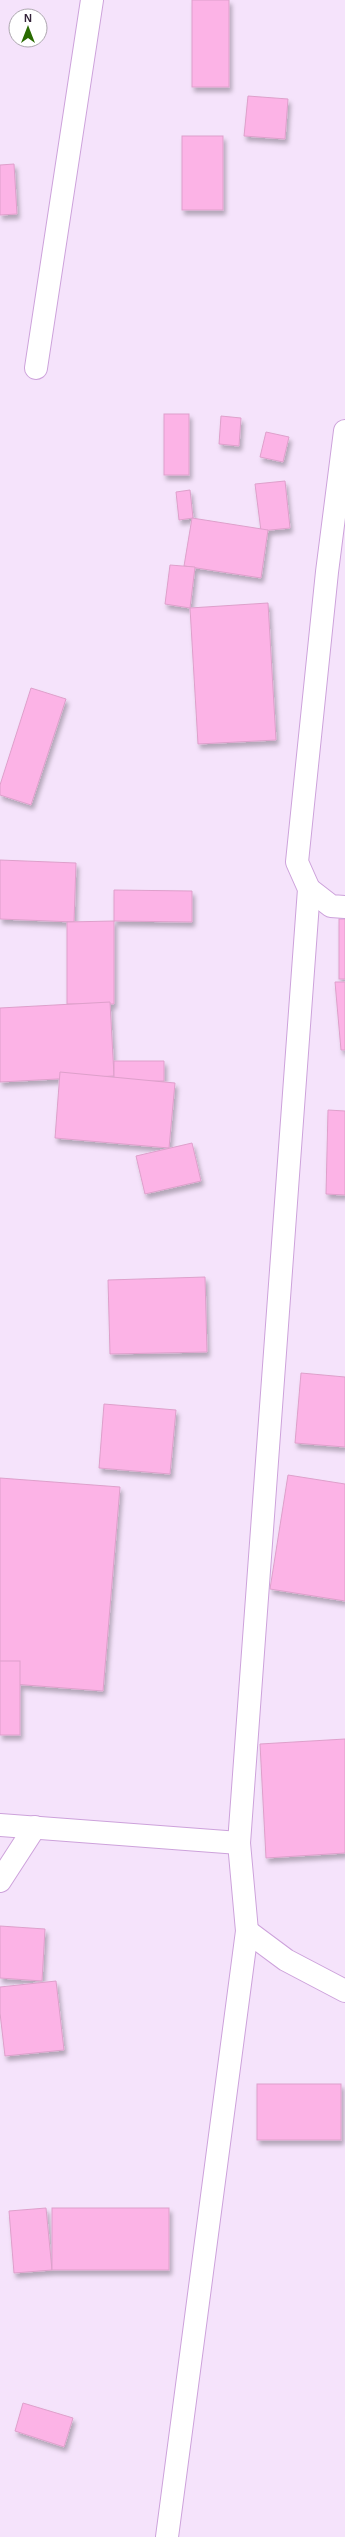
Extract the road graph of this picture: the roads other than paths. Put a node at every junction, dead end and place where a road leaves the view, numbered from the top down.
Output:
1 (92, 0) edge
2 (36, 368) dead end
3 (345, 431) edge
4 (309, 889) junction
5 (345, 907) edge
6 (0, 1825) edge
7 (35, 1826) junction
8 (239, 1843) junction
9 (0, 1881) edge
10 (247, 1930) junction
11 (345, 1991) edge
12 (167, 2537) edge

1 - 2 street
3 - 4 street
4 - 5 street
4 - 8 street
6 - 7 street
7 - 8 street
7 - 9 street
8 - 10 street
10 - 11 street
10 - 12 street

